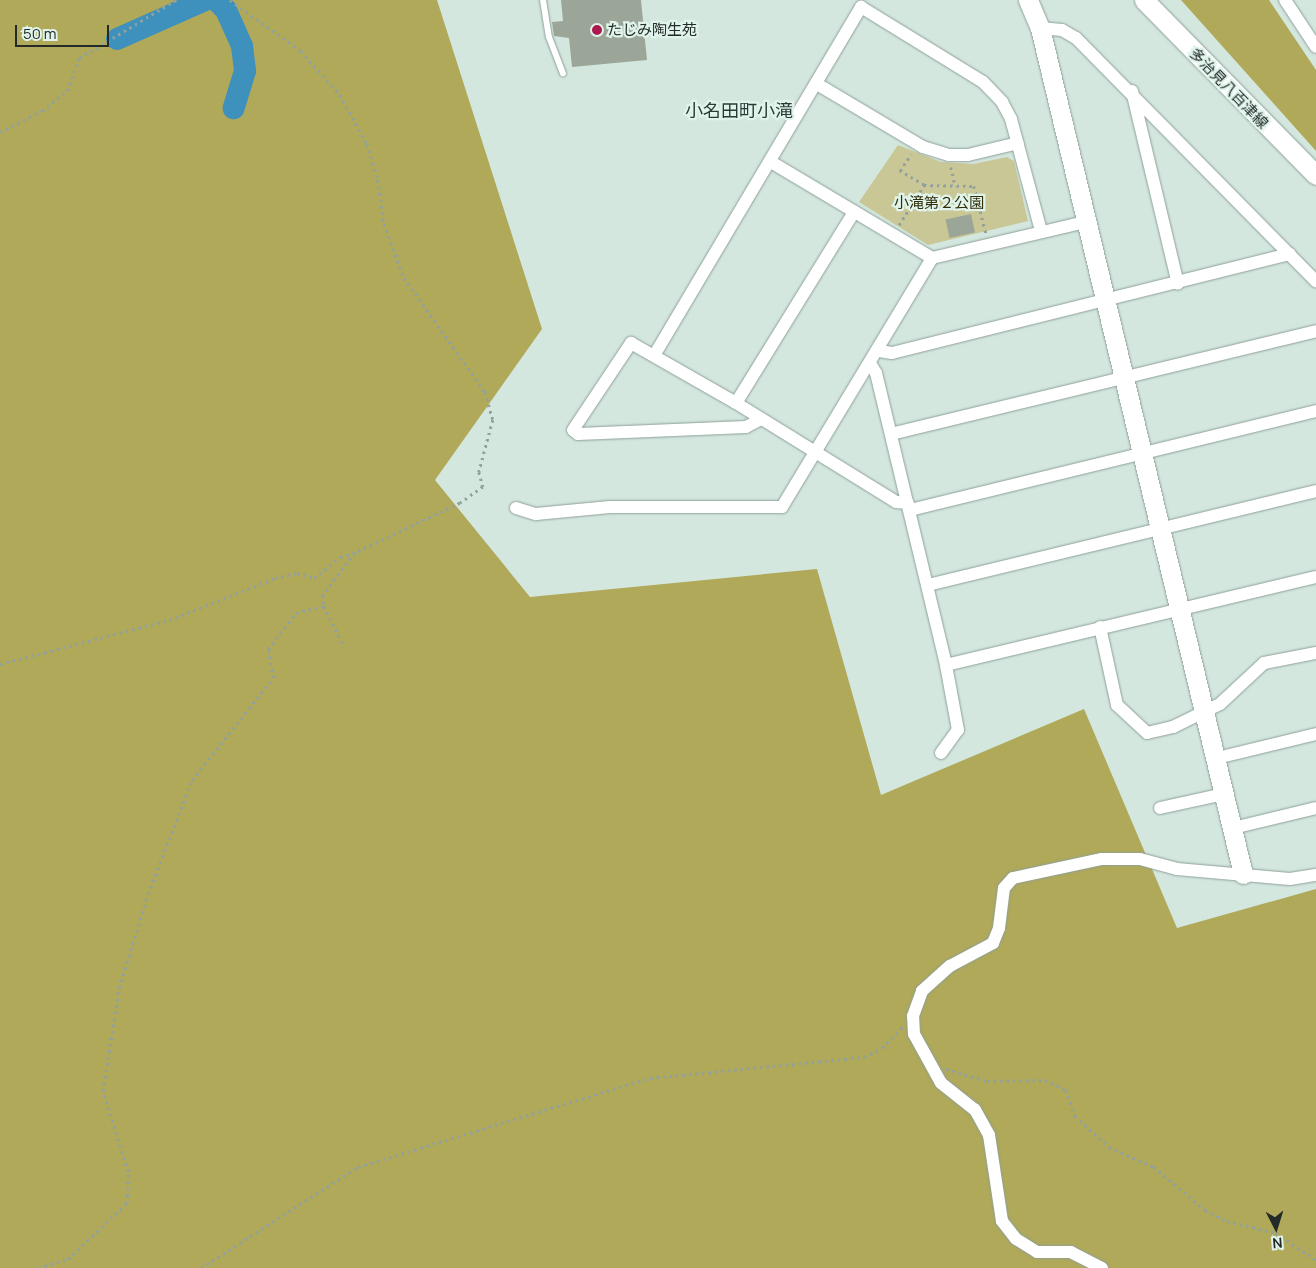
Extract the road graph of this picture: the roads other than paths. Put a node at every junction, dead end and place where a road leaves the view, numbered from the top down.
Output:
1 (543, 0) edge
2 (1028, 0) edge
3 (1144, 0) edge
4 (1285, 0) edge
5 (1040, 28) junction
6 (1316, 47) edge
7 (563, 73) dead end
8 (817, 84) junction
9 (1132, 91) junction
10 (1018, 143) junction
11 (771, 162) junction
12 (1316, 175) edge
13 (854, 212) junction
14 (1086, 222) junction
15 (1041, 231) junction
16 (1290, 254) junction
17 (932, 258) junction
18 (1316, 281) edge
19 (1178, 284) junction
20 (1106, 301) junction
21 (1316, 331) edge
22 (879, 351) junction
23 (656, 354) junction
24 (870, 363) junction
25 (1124, 377) junction
26 (736, 403) junction
27 (1316, 410) edge
28 (761, 419) junction
29 (891, 434) junction
30 (814, 451) junction
31 (1144, 452) junction
32 (1316, 491) edge
33 (909, 506) junction
34 (516, 508) dead end
35 (1162, 528) junction
36 (1316, 577) edge
37 (928, 585) junction
38 (1182, 608) junction
39 (1100, 627) junction
40 (1316, 653) edge
41 (946, 665) junction
42 (1205, 712) junction
43 (1316, 734) edge
44 (941, 753) dead end
45 (1217, 758) junction
46 (1224, 794) junction
47 (1160, 808) dead end
48 (1316, 808) edge
49 (1233, 828) junction
50 (1243, 874) junction
51 (1316, 875) edge
52 (1102, 1268) edge

1 - 7 lane
2 - 5 street
3 - 12 street, 多治見八百津線
4 - 6 street
5 - 9 street
5 - 14 street
8 - 10 street
8 - 10 street
8 - 11 street
9 - 16 street
9 - 19 street
10 - 15 street
11 - 13 street
11 - 23 street
13 - 17 street
13 - 26 street
14 - 15 street
14 - 20 street
15 - 17 street
16 - 18 street
16 - 19 street
17 - 22 street
19 - 20 street
20 - 22 street
20 - 25 street
21 - 25 street
22 - 24 street
23 - 26 street
23 - 28 street
24 - 29 street
24 - 30 street
25 - 29 street
25 - 31 street
26 - 28 street
27 - 31 street
28 - 30 street
29 - 33 street
30 - 33 street
30 - 34 street
31 - 33 street
31 - 35 street
32 - 35 street
33 - 37 street
35 - 37 street
35 - 38 street
36 - 38 street
37 - 41 street
38 - 39 street
38 - 42 street
39 - 41 street
39 - 42 street
40 - 42 street
41 - 44 street
42 - 45 street
43 - 45 street
45 - 46 street
46 - 47 street
46 - 49 street
48 - 49 street
49 - 50 street
50 - 51 street
50 - 52 street

